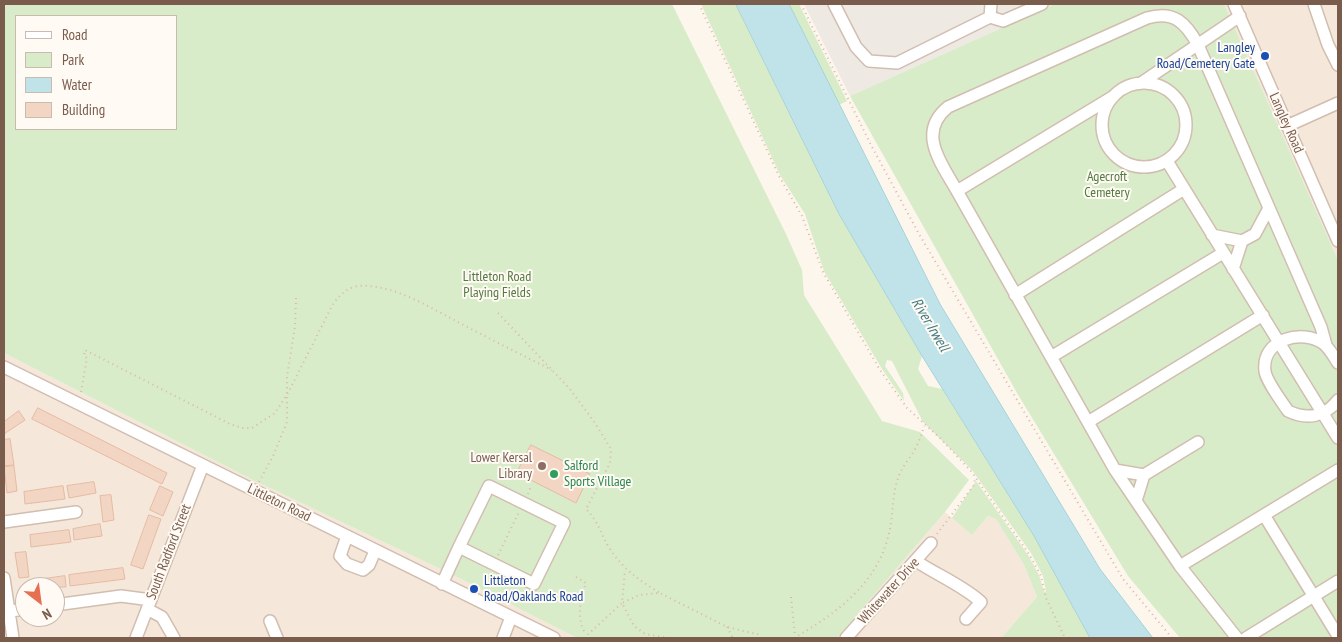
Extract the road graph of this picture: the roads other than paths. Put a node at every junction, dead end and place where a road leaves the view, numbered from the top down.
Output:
1 (834, 4) edge
2 (991, 4) edge
3 (1042, 4) edge
4 (1234, 4) edge
5 (1314, 4) edge
6 (1240, 16) junction
7 (990, 17) junction
8 (1198, 45) junction
9 (1338, 65) edge
10 (1141, 83) junction
11 (1114, 96) junction
12 (1338, 103) edge
13 (1288, 126) junction
14 (1167, 160) junction
15 (1184, 188) junction
16 (957, 191) junction
17 (1269, 208) junction
18 (1212, 235) junction
19 (1242, 241) junction
20 (1338, 241) edge
21 (1223, 253) junction
22 (1232, 269) junction
23 (1015, 295) junction
24 (1263, 315) junction
25 (1279, 341) junction
26 (1326, 345) junction
27 (1051, 357) junction
28 (1338, 363) edge
29 (4, 367) edge
30 (1338, 400) edge
31 (1324, 414) junction
32 (1088, 422) junction
33 (1338, 438) edge
34 (1198, 442) dead end
35 (203, 465) junction
36 (1115, 470) junction
37 (1338, 470) edge
38 (1144, 475) junction
39 (1136, 502) junction
40 (76, 512) dead end
41 (1264, 514) junction
42 (4, 522) edge
43 (346, 536) junction
44 (931, 543) road end
45 (459, 547) junction
46 (375, 550) junction
47 (916, 561) junction
48 (1180, 566) junction
49 (4, 578) edge
50 (1338, 581) edge
51 (442, 584) junction
52 (1314, 596) junction
53 (65, 604) edge
54 (149, 604) junction
55 (6, 612) edge
56 (511, 617) junction
57 (966, 619) dead end
58 (270, 621) dead end
59 (1338, 636) edge
60 (13, 638) edge
61 (136, 638) edge
62 (174, 638) edge
63 (277, 638) edge
64 (503, 638) edge
65 (554, 638) edge
66 (846, 638) edge
67 (1237, 638) edge
68 (1246, 638) edge

1 - 7 street
2 - 7 street
3 - 7 street
4 - 6 street, Langley Road
5 - 9 street
6 - 8 street
6 - 13 street, Langley Road
8 - 10 street
8 - 16 street
8 - 17 street
10 - 11 street
10 - 14 street
11 - 14 street
11 - 16 street
12 - 13 street
13 - 20 street, Langley Road
14 - 15 street
15 - 18 street
15 - 23 street
16 - 23 street
17 - 19 street
17 - 26 street
18 - 19 street
18 - 21 street
19 - 22 street
21 - 22 street
21 - 27 street
22 - 24 street
23 - 27 street
24 - 25 street
24 - 32 street
25 - 26 street
25 - 31 street
25 - 31 street
26 - 28 street
27 - 32 street
29 - 35 street, Littleton Road
30 - 31 street
31 - 33 street
32 - 36 street
34 - 38 street
35 - 43 street, Littleton Road
35 - 54 street, South Radford Street
36 - 38 street
36 - 39 street
37 - 41 street
38 - 39 street
39 - 48 street
40 - 42 street
41 - 48 street
41 - 52 street
43 - 46 street, Littleton Road
43 - 46 street
44 - 47 street, Whitewater Drive
45 - 45 street
45 - 51 street
46 - 51 street, Littleton Road
47 - 57 street
47 - 66 street, Whitewater Drive
48 - 67 street
49 - 55 street
50 - 52 street
51 - 56 street, Littleton Road
52 - 59 street
52 - 68 street
53 - 54 street
54 - 61 street, South Radford Street
54 - 62 street
55 - 60 street
56 - 64 street
56 - 65 street, Littleton Road
58 - 63 street

